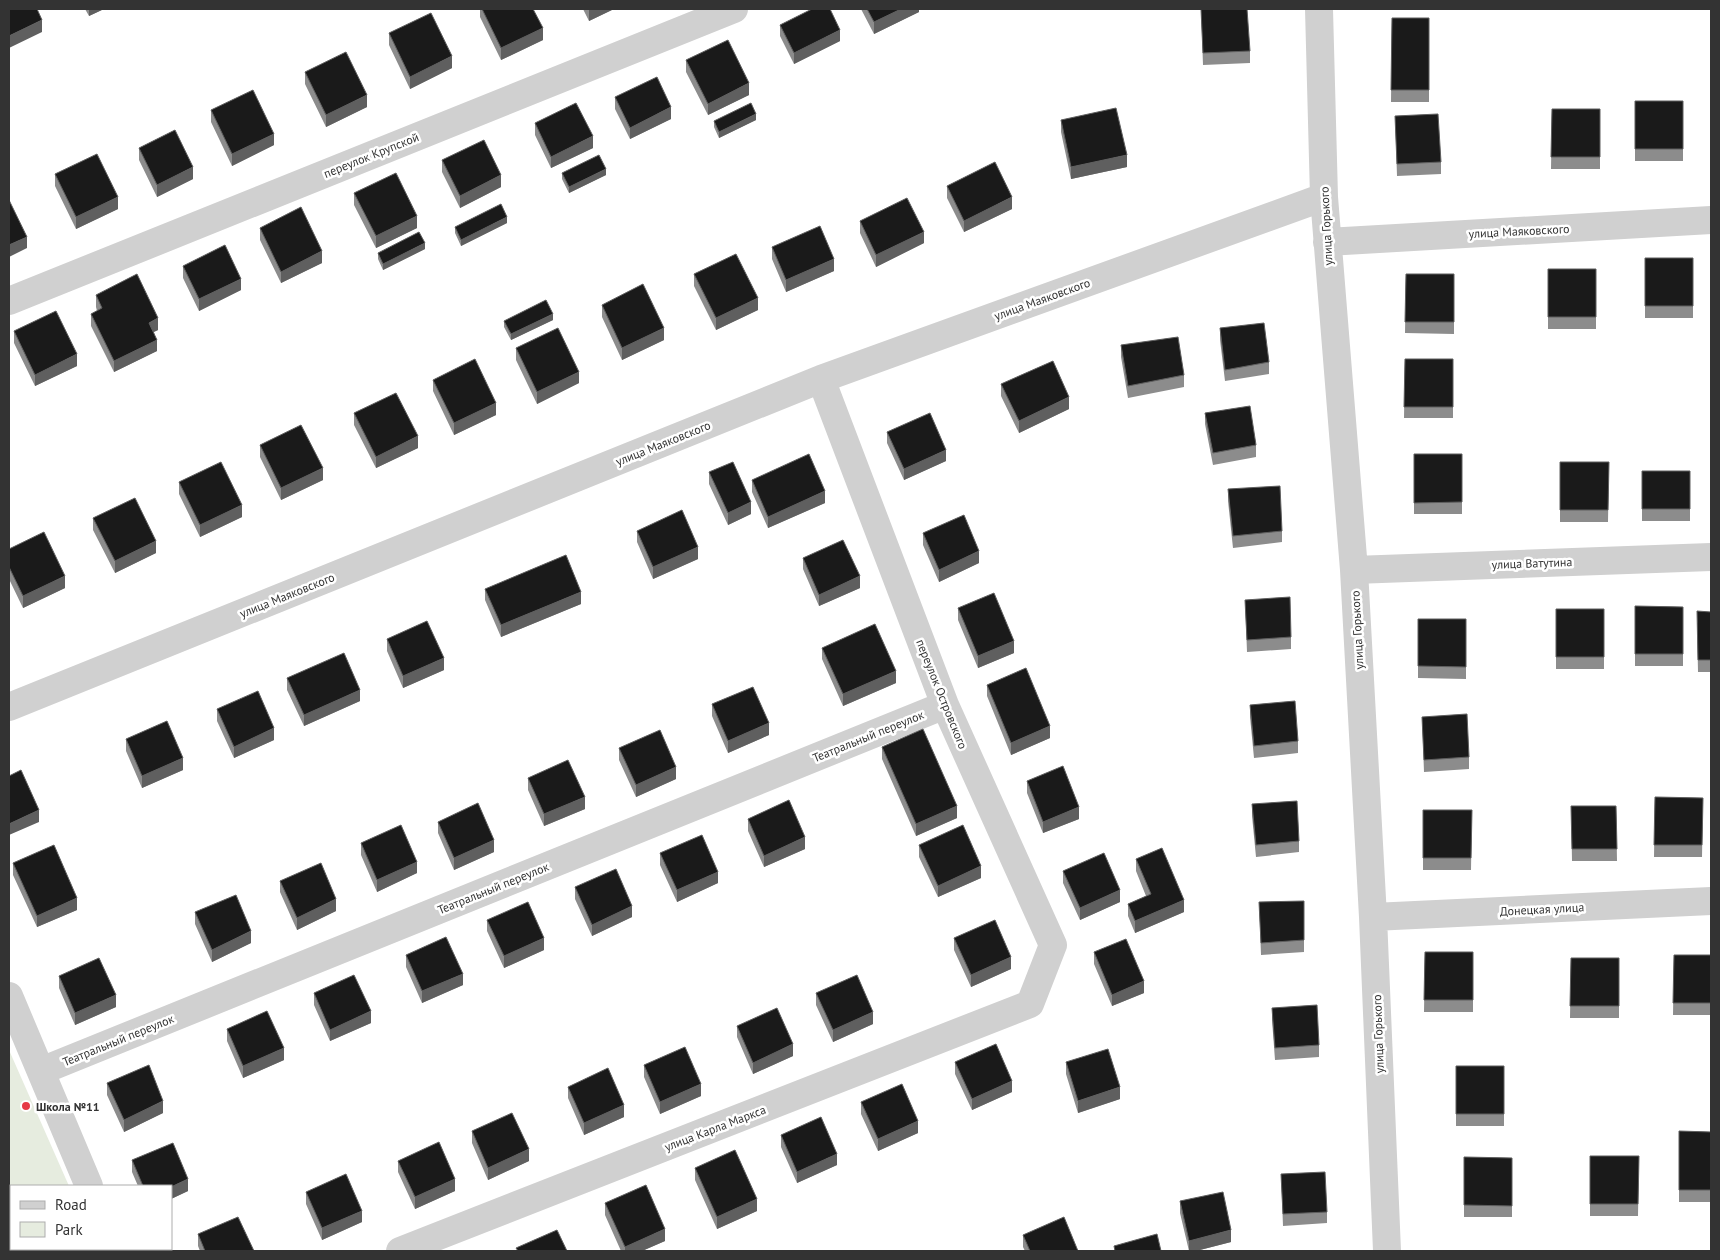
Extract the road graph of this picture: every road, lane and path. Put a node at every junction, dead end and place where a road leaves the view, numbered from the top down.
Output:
1 (734, 9) edge
2 (1319, 9) edge
3 (1324, 197) junction
4 (1711, 220) edge
5 (1327, 242) junction
6 (9, 301) edge
7 (821, 379) junction
8 (1711, 557) edge
9 (1354, 570) junction
10 (945, 705) junction
11 (9, 707) edge
12 (1711, 901) edge
13 (1373, 917) junction
14 (9, 996) edge
15 (1030, 1004) joint
16 (42, 1071) junction
17 (89, 1185) edge
18 (400, 1251) edge
19 (1387, 1251) edge

1 - 6 street, переулок Крупской
2 - 3 street, улица Горького
3 - 5 street, улица Горького
3 - 7 street, улица Маяковского
4 - 5 street, улица Маяковского
5 - 9 street, улица Горького
7 - 10 street, переулок Островского
7 - 11 street, улица Маяковского
8 - 9 street, улица Ватутина
9 - 13 street, улица Горького
10 - 15 street, переулок Островского
10 - 16 street, Театральный переулок
12 - 13 street, Донецкая улица
13 - 19 street, улица Горького
14 - 16 street
15 - 18 street, улица Карла Маркса
16 - 17 street

